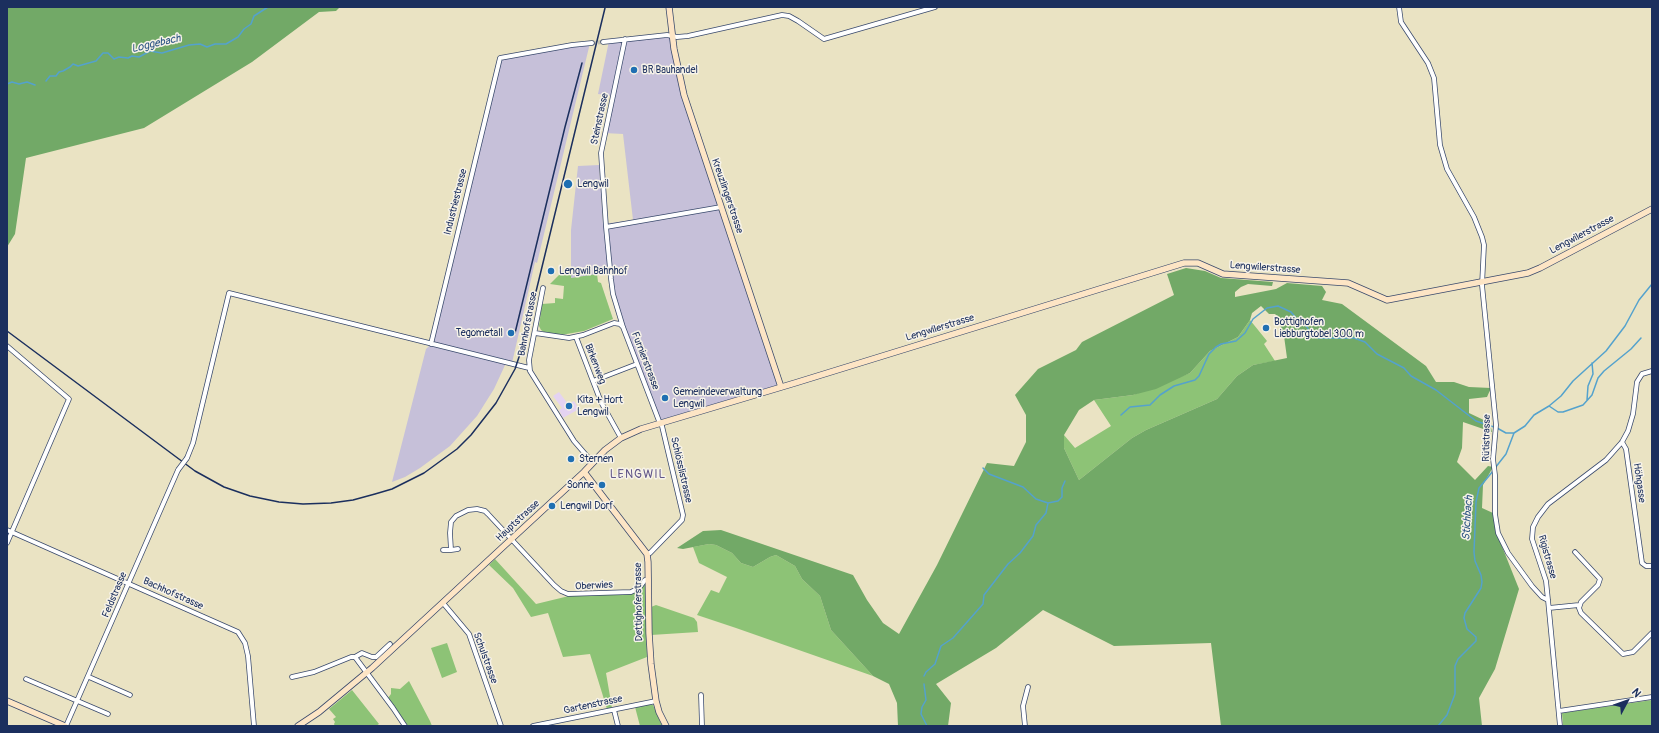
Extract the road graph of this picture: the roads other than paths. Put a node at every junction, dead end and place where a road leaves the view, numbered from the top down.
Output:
1 (669, 7) edge
2 (935, 7) edge
3 (1399, 7) edge
4 (672, 36) junction
5 (625, 39) junction
6 (603, 42) tunnel mouth
7 (592, 43) tunnel mouth
8 (721, 207) junction
9 (1652, 209) edge
10 (606, 227) junction
11 (1482, 282) junction
12 (543, 288) dead end
13 (623, 327) junction
14 (535, 333) junction
15 (576, 337) junction
16 (430, 344) junction
17 (7, 346) edge
18 (637, 364) junction
19 (529, 368) junction
20 (1652, 371) edge
21 (593, 381) junction
22 (781, 387) junction
23 (660, 423) junction
24 (621, 438) junction
25 (1622, 442) junction
26 (593, 463) junction
27 (584, 472) junction
28 (9, 531) edge
29 (512, 539) junction
30 (7, 543) edge
31 (458, 549) dead end
32 (443, 550) dead end
33 (452, 550) junction
34 (1575, 552) dead end
35 (647, 554) junction
36 (1652, 566) edge
37 (648, 580) junction
38 (129, 583) junction
39 (1548, 600) junction
40 (443, 603) junction
41 (1579, 605) junction
42 (1549, 608) junction
43 (1652, 633) edge
44 (390, 644) dead end
45 (355, 657) junction
46 (366, 673) junction
47 (89, 677) junction
48 (292, 677) dead end
49 (26, 680) dead end
50 (1028, 687) dead end
51 (130, 695) dead end
52 (701, 695) dead end
53 (1652, 697) edge
54 (7, 701) edge
55 (76, 701) junction
56 (656, 701) junction
57 (614, 710) junction
58 (1558, 711) junction
59 (108, 714) dead end
60 (66, 726) edge
61 (254, 726) edge
62 (298, 726) edge
63 (405, 726) edge
64 (501, 726) edge
65 (533, 726) edge
66 (618, 726) edge
67 (666, 726) edge
68 (702, 726) edge
69 (1025, 726) edge
70 (1560, 726) edge

1 - 4 street, Kreuzlingerstrasse
2 - 4 street
3 - 11 street, Rütistrasse
4 - 5 street
4 - 8 street, Kreuzlingerstrasse
5 - 6 street
5 - 10 street, Steinstrasse
7 - 16 street, Industriestrasse
8 - 10 street
8 - 22 street, Kreuzlingerstrasse
9 - 11 street, Lengwilerstrasse
10 - 13 street, Steinstrasse
11 - 22 street, Lengwilerstrasse
11 - 39 street, Rütistrasse
12 - 14 street, Bahnhofstrasse
13 - 15 street
13 - 18 street, Furnierstrasse
14 - 15 street
14 - 19 street, Bahnhofstrasse
15 - 21 street, Birkenweg
16 - 19 street
16 - 38 street, Feldstrasse, bridge
17 - 28 street
18 - 21 street
18 - 23 street, Furnierstrasse
19 - 26 street, Bahnhofstrasse
20 - 25 street, Rigistrasse
21 - 24 street, Birkenweg
22 - 23 street, Hauptstrasse
23 - 24 street, Hauptstrasse
23 - 35 street, Schlösslistrasse
24 - 26 street, Hauptstrasse
25 - 36 street, Höhgasse
25 - 39 street, Rigistrasse
26 - 27 street, Hauptstrasse
27 - 29 street, Hauptstrasse
27 - 35 street, Dettighoferstrasse
28 - 30 street
28 - 38 street, Bachhofstrasse
29 - 33 street, Oberwies
29 - 37 street, Oberwies
29 - 40 street, Hauptstrasse
31 - 33 street
32 - 33 street
34 - 41 street
35 - 37 street, Dettighoferstrasse
37 - 56 street, Dettighoferstrasse
38 - 47 street, Feldstrasse
38 - 61 street, Bachhofstrasse
39 - 42 street, Rigistrasse
40 - 46 street, Hauptstrasse
40 - 64 street, Schulstrasse
41 - 42 street
41 - 43 street
42 - 58 street, Rigistrasse
44 - 45 street
45 - 46 street
45 - 48 street
46 - 62 street, Hauptstrasse
46 - 63 street
47 - 51 street
47 - 55 street, Feldstrasse
49 - 55 street
50 - 69 street
52 - 68 street
53 - 58 street
54 - 60 street
55 - 59 street
55 - 60 street, Feldstrasse
56 - 57 street, Gartenstrasse
56 - 67 street, Dettighoferstrasse
57 - 65 street, Gartenstrasse
57 - 66 street
58 - 70 street, Rigistrasse

